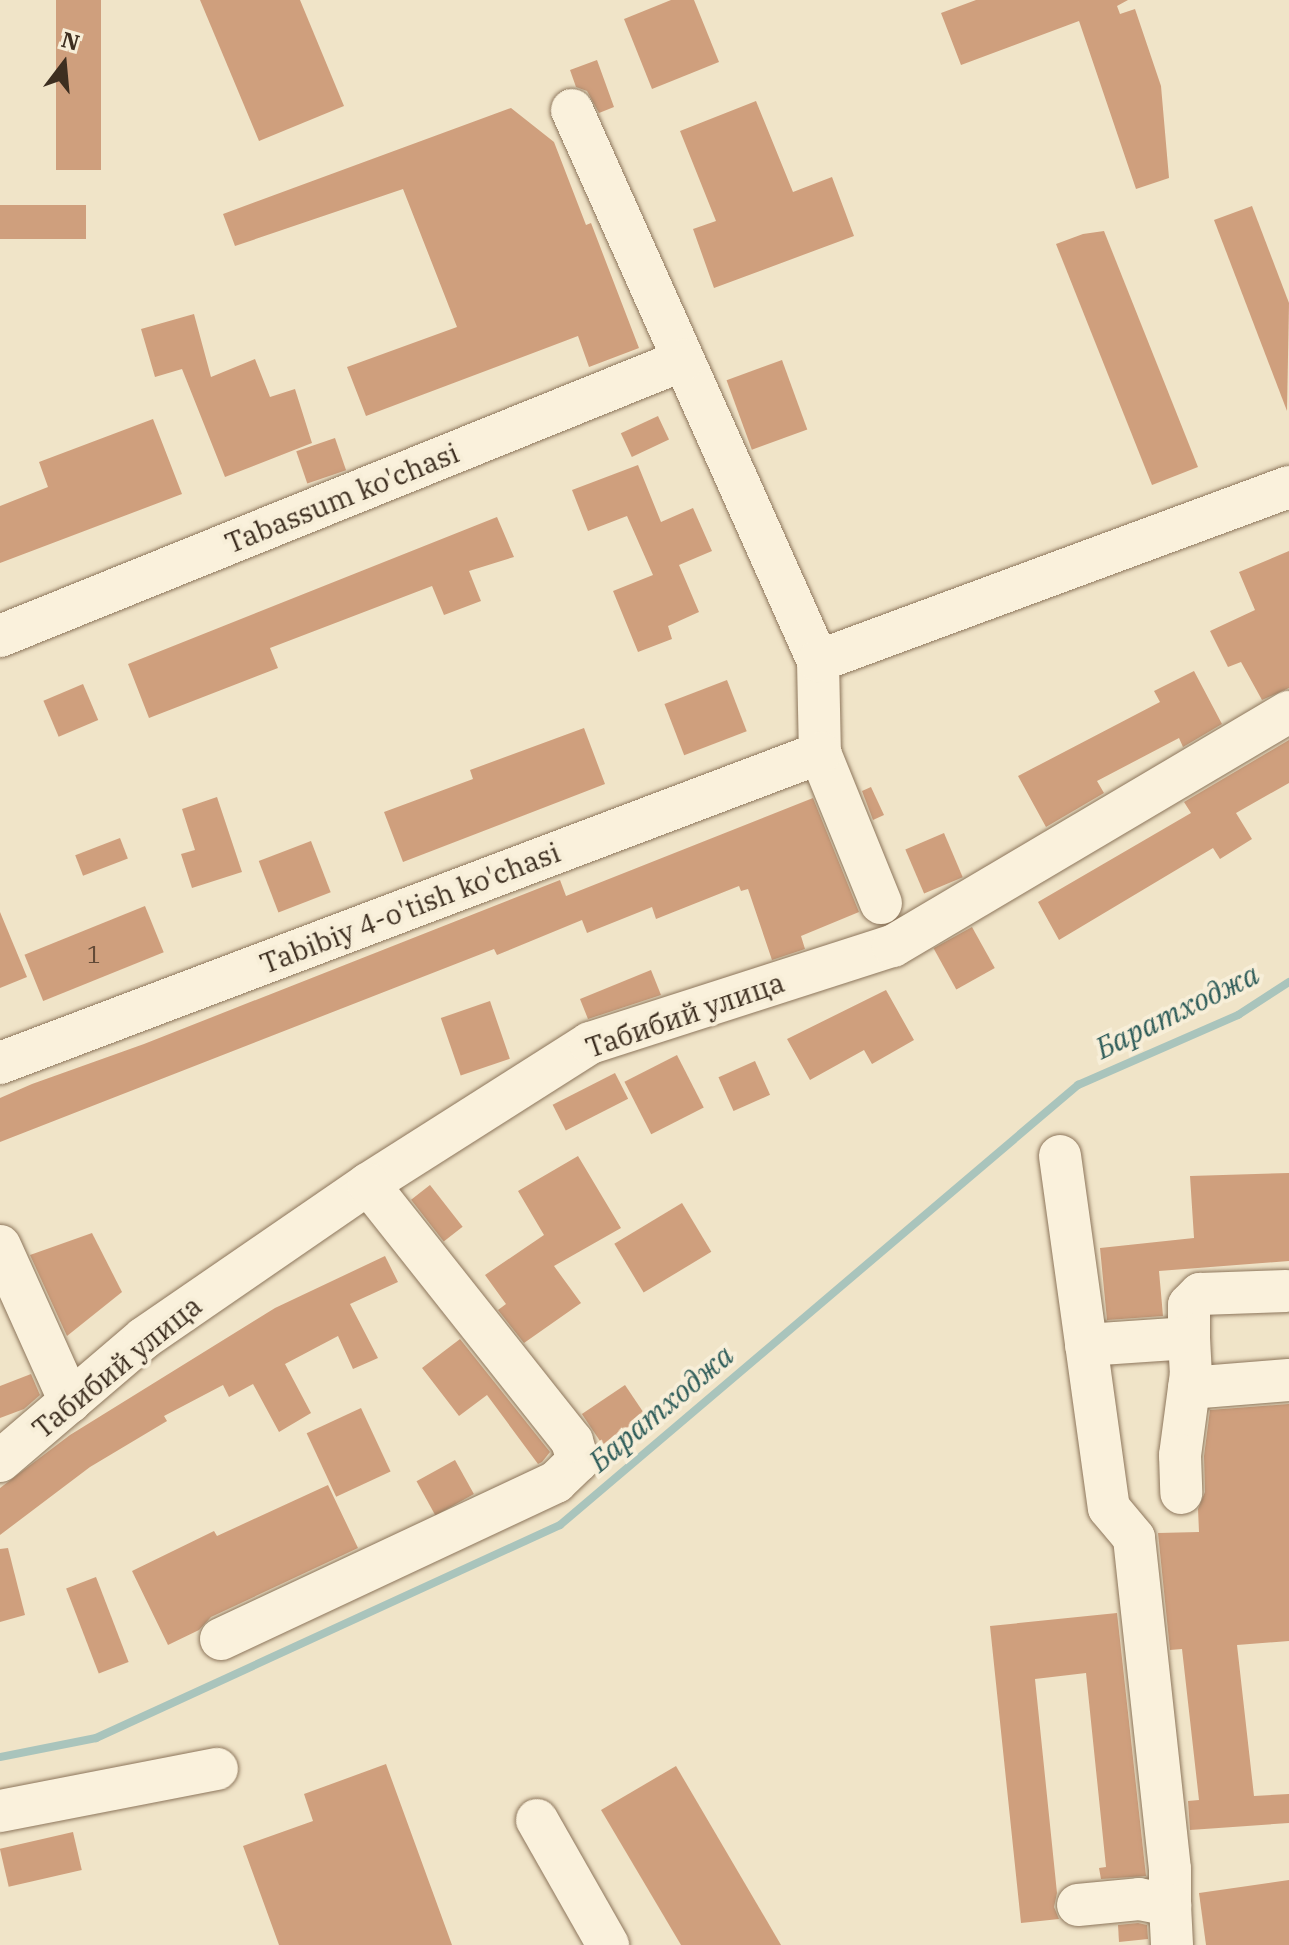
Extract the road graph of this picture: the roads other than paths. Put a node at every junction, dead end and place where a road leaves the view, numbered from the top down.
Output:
1 (572, 110) dead end
2 (683, 360) junction
3 (1289, 487) edge
4 (0, 636) edge
5 (818, 661) junction
6 (1289, 712) edge
7 (820, 753) junction
8 (881, 903) dead end
9 (0, 1063) edge
10 (1060, 1156) dead end
11 (368, 1184) junction
12 (0, 1246) edge
13 (1286, 1291) dead end
14 (1189, 1338) junction
15 (1086, 1345) junction
16 (1289, 1380) edge
17 (1189, 1388) junction
18 (70, 1402) junction
19 (0, 1461) edge
20 (1181, 1493) dead end
21 (221, 1639) dead end
22 (217, 1769) dead end
23 (0, 1811) edge
24 (537, 1820) dead end
25 (1078, 1905) dead end
26 (1171, 1925) edge
27 (608, 1945) edge

1 - 2 street
2 - 4 street, Tabassum ko'chasi
2 - 5 street
3 - 5 street
5 - 7 street
6 - 11 street, Табибий улица
7 - 8 street
7 - 9 street, Tabibiy 4-o'tish ko'chasi
10 - 15 street
11 - 18 street, Табибий улица
11 - 21 street
12 - 18 street
13 - 14 street
14 - 15 street
14 - 17 street
15 - 26 street
16 - 17 street
17 - 20 street
18 - 19 street, Табибий улица
22 - 23 street
24 - 27 street
25 - 26 street

